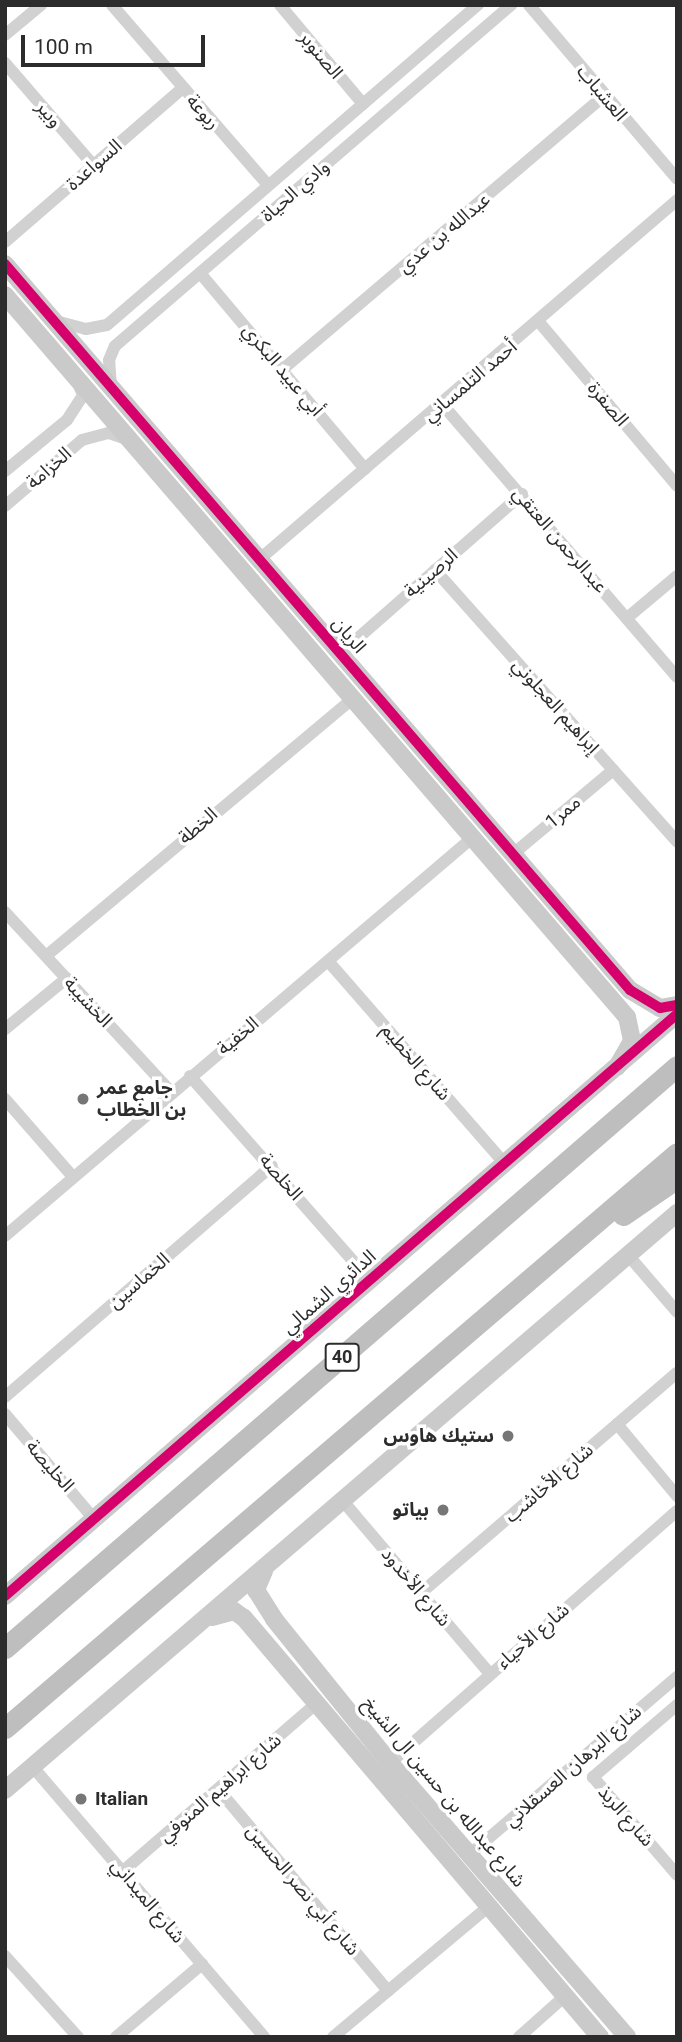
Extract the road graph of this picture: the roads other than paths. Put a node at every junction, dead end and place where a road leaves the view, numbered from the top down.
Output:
1 (41, 5) edge
2 (113, 5) edge
3 (478, 5) edge
4 (511, 5) edge
5 (529, 5) edge
6 (284, 7) edge
7 (5, 35) edge
8 (5, 63) edge
9 (183, 88) junction
10 (604, 96) junction
11 (363, 104) junction
12 (93, 165) junction
13 (677, 179) edge
14 (268, 185) junction
15 (677, 200) edge
16 (5, 242) edge
17 (5, 264) edge
18 (200, 273) junction
19 (5, 295) edge
20 (135, 302) junction
21 (148, 317) junction
22 (49, 319) junction
23 (539, 322) junction
24 (283, 369) junction
25 (76, 376) junction
26 (112, 391) junction
27 (442, 404) junction
28 (42, 440) junction
29 (132, 441) junction
30 (60, 459) junction
31 (365, 469) junction
32 (5, 471) edge
33 (677, 486) edge
34 (522, 494) junction
35 (5, 506) edge
36 (261, 558) junction
37 (435, 570) junction
38 (677, 576) edge
39 (627, 618) junction
40 (341, 653) junction
41 (675, 673) edge
42 (353, 698) junction
43 (613, 770) junction
44 (472, 838) junction
45 (677, 842) edge
46 (513, 854) junction
47 (5, 912) edge
48 (46, 956) junction
49 (328, 961) junction
50 (67, 978) junction
51 (641, 998) junction
52 (677, 1005) edge
53 (624, 1012) junction
54 (677, 1014) edge
55 (5, 1030) edge
56 (677, 1054) edge
57 (677, 1066) edge
58 (617, 1067) junction
59 (190, 1076) junction
60 (171, 1092) junction
61 (5, 1099) edge
62 (616, 1118) junction
63 (677, 1153) edge
64 (504, 1163) junction
65 (272, 1166) junction
66 (74, 1177) junction
67 (677, 1178) edge
68 (677, 1213) edge
69 (5, 1236) edge
70 (628, 1255) junction
71 (532, 1278) junction
72 (370, 1280) junction
73 (677, 1312) edge
74 (677, 1373) edge
75 (5, 1396) edge
76 (5, 1414) edge
77 (617, 1424) junction
78 (677, 1496) edge
79 (342, 1500) junction
80 (677, 1511) edge
81 (94, 1519) junction
82 (268, 1564) junction
83 (422, 1592) junction
84 (5, 1596) edge
85 (206, 1619) junction
86 (274, 1619) junction
87 (256, 1631) junction
88 (5, 1648) edge
89 (490, 1674) junction
90 (677, 1676) edge
91 (316, 1704) junction
92 (677, 1705) edge
93 (7, 1727) edge
94 (390, 1763) junction
95 (32, 1766) junction
96 (218, 1789) junction
97 (5, 1790) edge
98 (470, 1855) junction
99 (123, 1871) junction
100 (677, 1875) edge
101 (488, 1907) junction
102 (6, 1959) edge
103 (202, 1964) junction
104 (388, 1992) junction
105 (565, 1996) junction
106 (78, 2037) edge
107 (116, 2037) edge
108 (264, 2037) edge
109 (333, 2037) edge
110 (519, 2037) edge
111 (600, 2037) edge
112 (627, 2037) edge

1 - 7 street
2 - 9 street, ربوعة
3 - 11 street, وادي الحياة
4 - 18 street, وادي الحياة
5 - 10 street, العشباب
6 - 11 street, الصنوبر
8 - 12 street, وبير
9 - 12 street, السواعدة
9 - 14 street, ربوعة
10 - 13 street, العشباب
10 - 24 street, عبدالله بن عدي
11 - 14 street, وادي الحياة
12 - 16 street, السواعدة
14 - 20 street, وادي الحياة
15 - 23 street, أحمد التلمساني
17 - 22 street, الريان
18 - 21 street, وادي الحياة
18 - 24 street, أبي عبيد البكري
19 - 25 street, الريان
20 - 21 street
20 - 22 street, وادي الحياة
21 - 26 street, وادي الحياة
22 - 26 street, الريان
23 - 27 street, أحمد التلمساني
23 - 33 street, الصفرة
24 - 31 street, أبي عبيد البكري
25 - 28 street, الخزامة
25 - 29 street, الريان
26 - 36 street, الريان
27 - 31 street, أحمد التلمساني
27 - 34 street, عبدالرحمن العتقي
28 - 30 street
28 - 32 street, الخزامة
29 - 30 street, الخزامة
29 - 42 street, الريان
30 - 35 street, الخزامة
31 - 36 street, أحمد التلمساني
34 - 37 street, الرصينية
34 - 39 street, عبدالرحمن العتقي
36 - 40 street, الريان
37 - 40 street, الرصينية
37 - 43 street, إبراهيم العجلوني
38 - 39 street
39 - 41 street, عبدالرحمن العتقي
40 - 46 street, الريان
42 - 44 street, الريان
42 - 48 street, الخطة
43 - 45 street, إبراهيم العجلوني
43 - 46 street, ممر1
44 - 49 street, الخفية
44 - 53 street, الريان
46 - 51 street, الريان
47 - 48 street, الخشيبة
48 - 50 street, الخشيبة
49 - 59 street, الخفية
49 - 64 street, شارع الخطيم
50 - 55 street
50 - 60 street, الخشيبة
51 - 52 street
51 - 53 street
53 - 58 street
54 - 58 street, الدائري الشمالي
56 - 62 highway
57 - 62 highway, 40
58 - 64 street, الدائري الشمالي
59 - 60 street, الخفية
59 - 65 street, الخلصة
60 - 66 street, الخفية
61 - 66 street
62 - 88 highway, 40
63 - 71 highway
64 - 72 street, الدائري الشمالي
65 - 72 street, الخلصة
65 - 75 street, الخماسين
66 - 69 street, الخفية
67 - 71 highway
68 - 70 street
70 - 73 street
70 - 79 street
71 - 93 highway
72 - 81 street, الدائري الشمالي
74 - 77 street, شارع الأخاشب
76 - 81 street, الخليصة
77 - 78 street
77 - 83 street, شارع الأخاشب
79 - 82 street
79 - 83 street, شارع الأخدود
80 - 89 street, شارع الأحياء
81 - 84 street, الدائري الشمالي
82 - 85 street
82 - 86 street, شارع عبدالله بن حسين ال الشيخ
83 - 89 street, شارع الأخدود
85 - 87 street, شارع عبدالله بن حسين ال الشيخ
85 - 95 street
86 - 87 street
86 - 94 street, شارع عبدالله بن حسين ال الشيخ
87 - 91 street, شارع عبدالله بن حسين ال الشيخ
89 - 94 street, شارع الأحياء
90 - 98 street, شارع البرهان العسقلاني
91 - 96 street, شارع ابراهيم المنوفي
91 - 101 street, شارع عبدالله بن حسين ال الشيخ
92 - 100 street, شارع الربذ
94 - 98 street, شارع عبدالله بن حسين ال الشيخ
95 - 97 street
95 - 99 street, شارع الميداني
96 - 99 street, شارع ابراهيم المنوفي
96 - 104 street, شارع أبي نصر الحسين
98 - 112 street, شارع عبدالله بن حسين ال الشيخ
99 - 103 street, شارع الميداني
101 - 104 street
101 - 105 street, شارع عبدالله بن حسين ال الشيخ
102 - 106 street
103 - 107 street
103 - 108 street, شارع الميداني
104 - 109 street
105 - 110 street
105 - 111 street, شارع عبدالله بن حسين ال الشيخ

